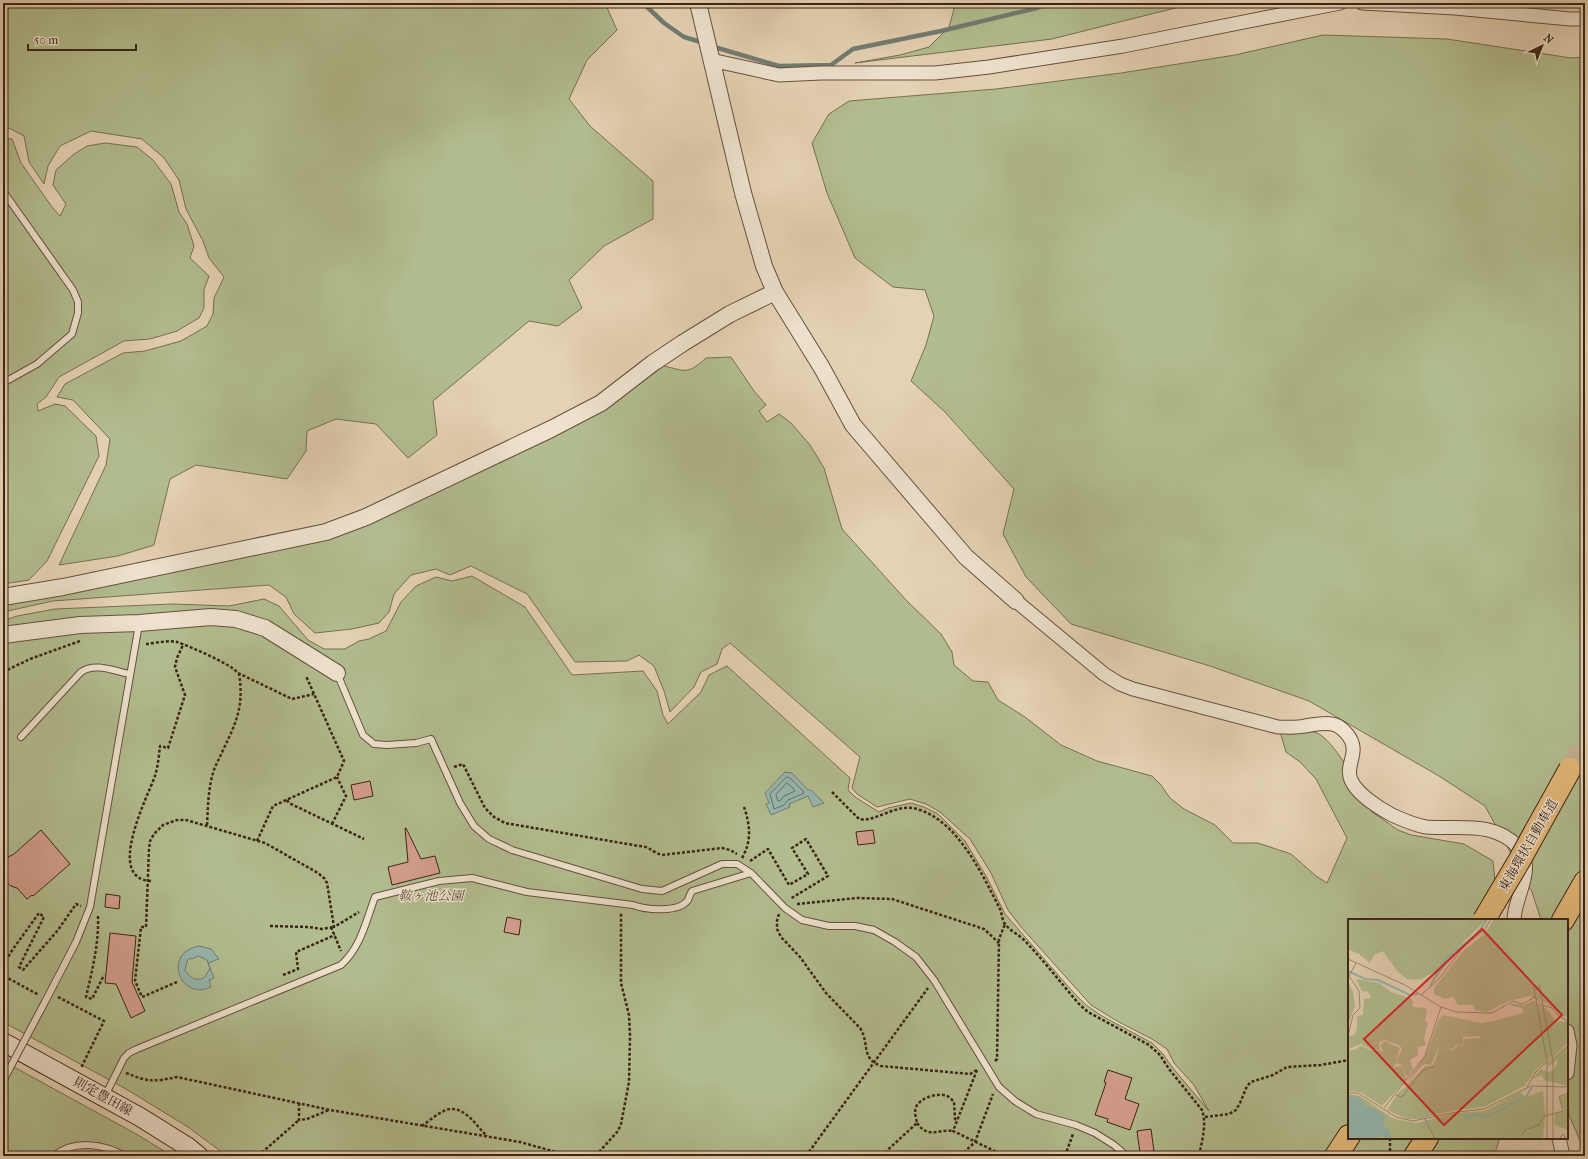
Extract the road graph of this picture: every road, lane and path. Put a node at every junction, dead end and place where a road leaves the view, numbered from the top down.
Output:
1 (698, 3) edge
2 (1340, 3) edge
3 (1362, 3) edge
4 (1585, 19) edge
5 (711, 57) junction
6 (3, 191) edge
7 (3, 195) edge
8 (11, 203) junction
9 (775, 292) junction
10 (3, 383) edge
11 (3, 597) edge
12 (1016, 601) joint
13 (139, 623) junction
14 (3, 635) edge
15 (87, 639) dead end
16 (135, 644) junction
17 (183, 645) junction
18 (3, 672) edge
19 (238, 672) junction
20 (337, 673) joint
21 (130, 674) junction
22 (306, 676) dead end
23 (314, 694) junction
24 (21, 737) dead end
25 (1570, 769) tunnel mouth
26 (446, 771) junction
27 (338, 777) junction
28 (832, 792) dead end
29 (287, 800) junction
30 (744, 807) dead end
31 (332, 824) junction
32 (207, 825) junction
33 (364, 839) dead end
34 (257, 841) junction
35 (739, 866) junction
36 (751, 873) junction
37 (149, 881) junction
38 (1585, 882) edge
39 (621, 903) junction
40 (371, 908) junction
41 (785, 908) junction
42 (89, 910) junction
43 (1485, 919) edge
44 (1514, 919) edge
45 (1564, 919) edge
46 (1005, 924) junction
47 (270, 926) dead end
48 (333, 927) junction
49 (335, 935) junction
50 (999, 943) junction
51 (341, 952) dead end
52 (3, 965) edge
53 (104, 975) dead end
54 (283, 975) dead end
55 (3, 977) edge
56 (934, 980) junction
57 (177, 982) dead end
58 (50, 993) junction
59 (47, 1000) junction
60 (1568, 1036) edge
61 (3, 1042) edge
62 (982, 1059) junction
63 (1348, 1060) edge
64 (874, 1063) junction
65 (1568, 1064) edge
66 (977, 1069) junction
67 (80, 1070) dead end
68 (118, 1070) junction
69 (988, 1070) junction
70 (3, 1081) edge
71 (999, 1087) junction
72 (104, 1097) junction
73 (299, 1103) junction
74 (330, 1110) junction
75 (1205, 1117) junction
76 (299, 1120) junction
77 (958, 1120) junction
78 (917, 1123) junction
79 (1076, 1125) junction
80 (422, 1126) junction
81 (953, 1131) junction
82 (487, 1137) junction
83 (1348, 1138) edge
84 (1390, 1139) edge
85 (1426, 1139) edge
86 (1559, 1139) edge
87 (975, 1142) junction
88 (599, 1152) junction
89 (54, 1156) edge
90 (126, 1156) edge
91 (199, 1156) edge
92 (258, 1156) edge
93 (570, 1156) edge
94 (588, 1156) edge
95 (611, 1156) edge
96 (806, 1156) edge
97 (881, 1156) edge
98 (960, 1156) edge
99 (1005, 1156) edge
100 (1065, 1156) edge
101 (1127, 1156) edge
102 (1199, 1156) edge
103 (1336, 1156) edge
104 (1390, 1156) edge
105 (1415, 1156) edge
106 (1563, 1156) edge

1 - 5 street
2 - 5 street
3 - 4 street
5 - 9 street
6 - 8 lane
7 - 8 lane
8 - 10 lane
9 - 11 street
9 - 12 street
12 - 44 street
13 - 14 street
13 - 16 lane
13 - 20 street
15 - 18 path
16 - 17 path
16 - 21 lane
17 - 19 path
17 - 37 path
19 - 23 path
19 - 32 path
20 - 26 lane
21 - 24 lane
21 - 42 lane
22 - 23 path
23 - 27 path
25 - 43 highway, 東海環状自動車道, bridge
26 - 35 path
26 - 35 lane
27 - 29 path
27 - 31 path
28 - 46 path
29 - 31 path
29 - 34 path
30 - 35 path
31 - 33 path
32 - 34 path
32 - 37 path
34 - 48 path
35 - 36 lane
35 - 41 path
36 - 39 lane
36 - 41 lane
37 - 57 path
38 - 45 highway
39 - 40 lane
39 - 88 path
40 - 48 path
40 - 68 lane
41 - 50 path
41 - 56 lane
41 - 64 path
42 - 52 path
42 - 53 path
42 - 58 lane
46 - 50 path
46 - 75 path
47 - 48 path
48 - 49 path
49 - 51 path
49 - 54 path
50 - 69 path
55 - 59 path
56 - 62 lane
56 - 64 path
58 - 59 lane
58 - 67 path
59 - 70 lane, bridge
60 - 65 street
61 - 72 main road, 則定豊田線
62 - 66 path
62 - 69 lane
63 - 75 path
64 - 66 path
64 - 96 path
66 - 77 path
68 - 72 lane
68 - 73 path
69 - 71 lane
71 - 79 lane
71 - 87 path
72 - 91 main road, 則定豊田線
73 - 74 path
73 - 76 path
74 - 76 path
74 - 80 path
75 - 102 path
76 - 92 path
77 - 78 path
77 - 81 path
78 - 81 path
78 - 97 path
79 - 100 path
79 - 101 lane
80 - 82 path
80 - 82 path
81 - 87 path
82 - 93 path
83 - 103 highway
84 - 104 path
85 - 105 highway
86 - 106 street
87 - 98 path
87 - 99 path
88 - 94 path
88 - 95 path
89 - 90 lane

